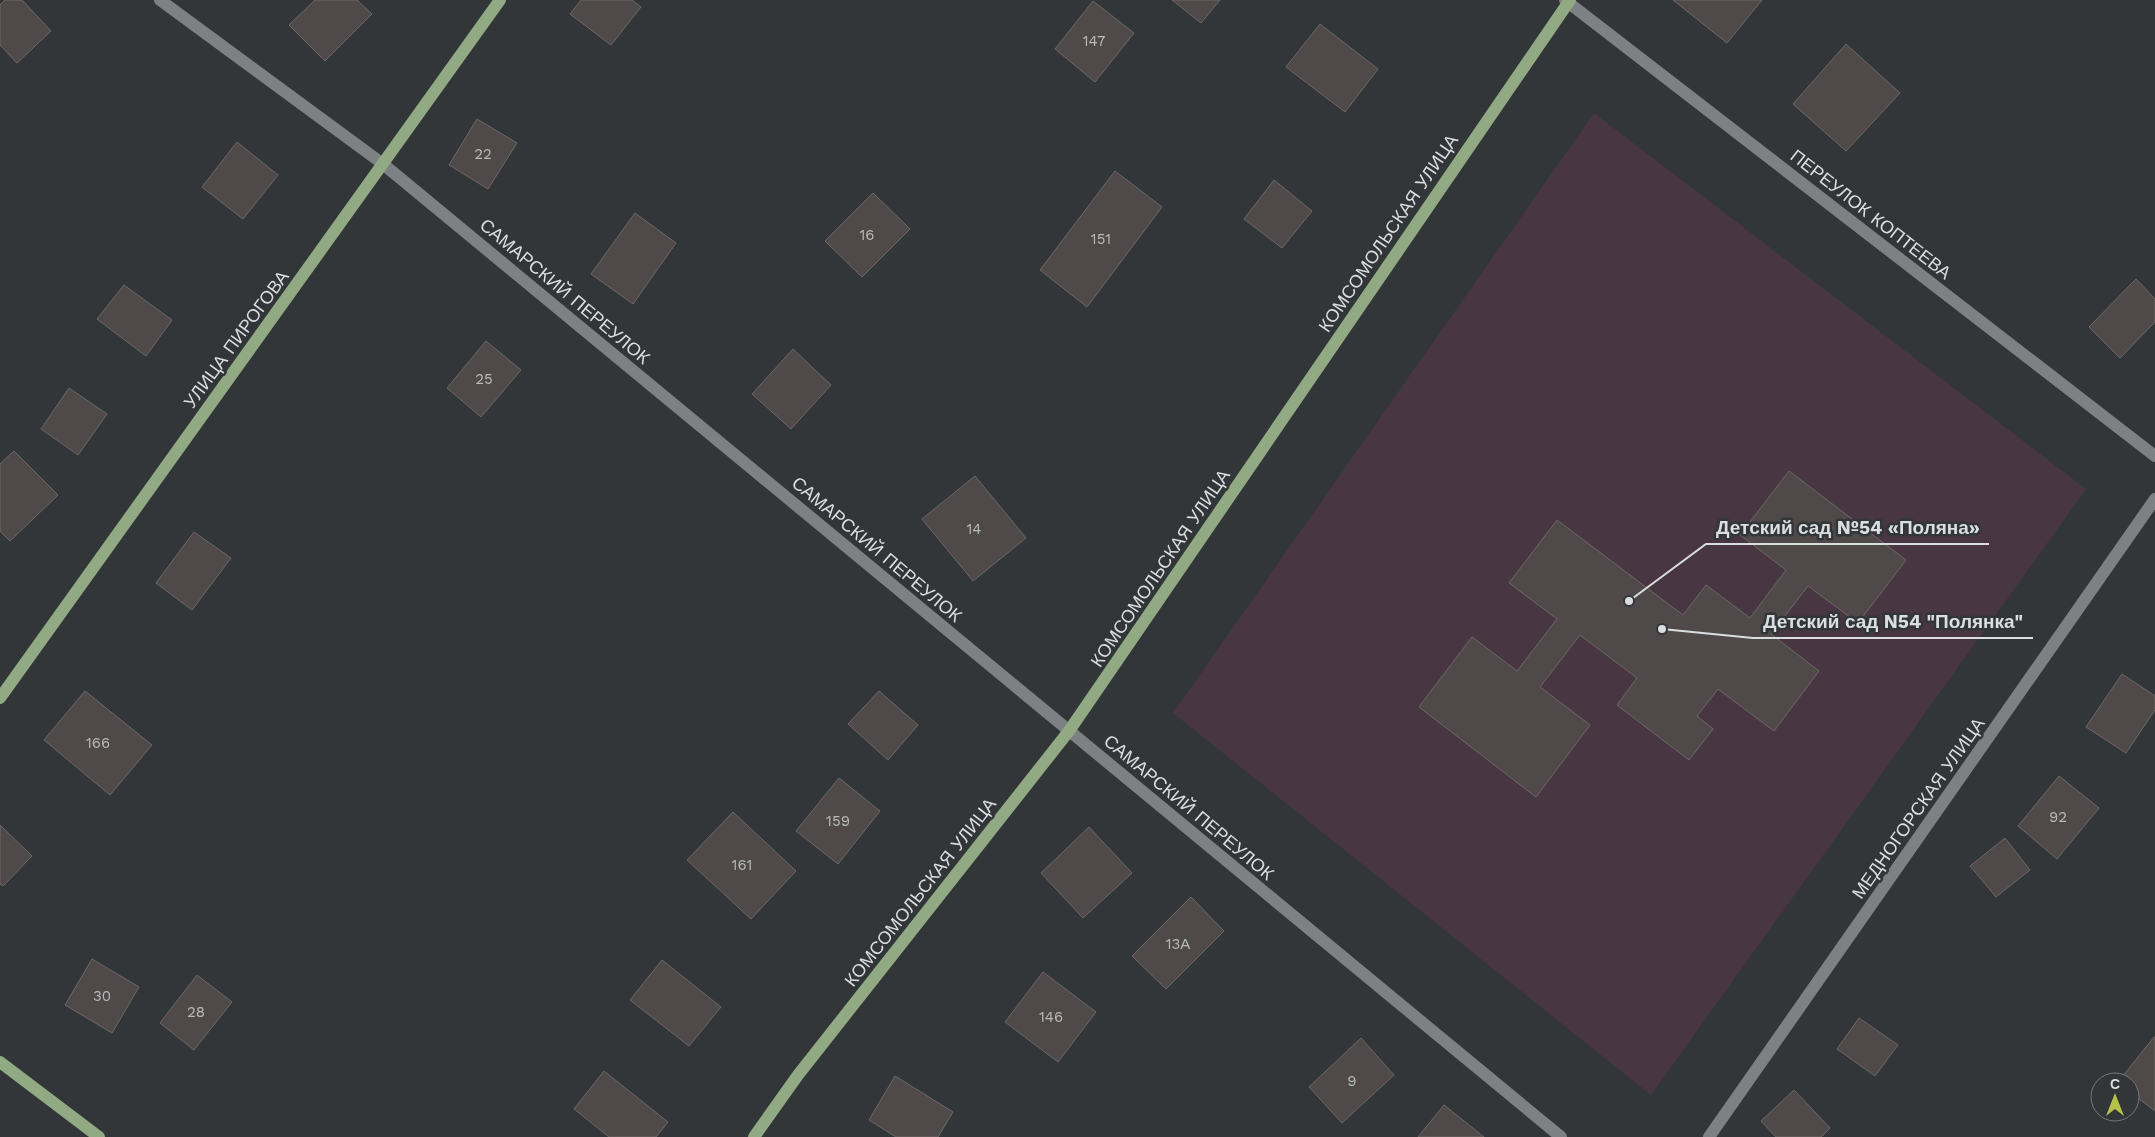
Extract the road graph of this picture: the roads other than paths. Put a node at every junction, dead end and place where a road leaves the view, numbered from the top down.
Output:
1 (160, 0) edge
2 (500, 0) edge
3 (1568, 1) edge
4 (383, 164) junction
5 (2155, 456) edge
6 (2155, 499) edge
7 (0, 698) edge
8 (1069, 731) junction
9 (0, 1062) edge
10 (99, 1137) edge
11 (754, 1137) edge
12 (1562, 1137) edge
13 (1709, 1137) edge

1 - 4 street, САМАРСКИЙ ПЕРЕУЛОК
2 - 4 main road, УЛИЦА ПИРОГОВА
3 - 5 street, ПЕРЕУЛОК КОПТЕЕВА
3 - 8 main road, КОМСОМОЛЬСКАЯ УЛИЦА
4 - 7 main road, УЛИЦА ПИРОГОВА
4 - 8 street, САМАРСКИЙ ПЕРЕУЛОК
6 - 13 street, МЕДНОГОРСКАЯ УЛИЦА
8 - 11 main road, КОМСОМОЛЬСКАЯ УЛИЦА
8 - 12 street, САМАРСКИЙ ПЕРЕУЛОК
9 - 10 main road

